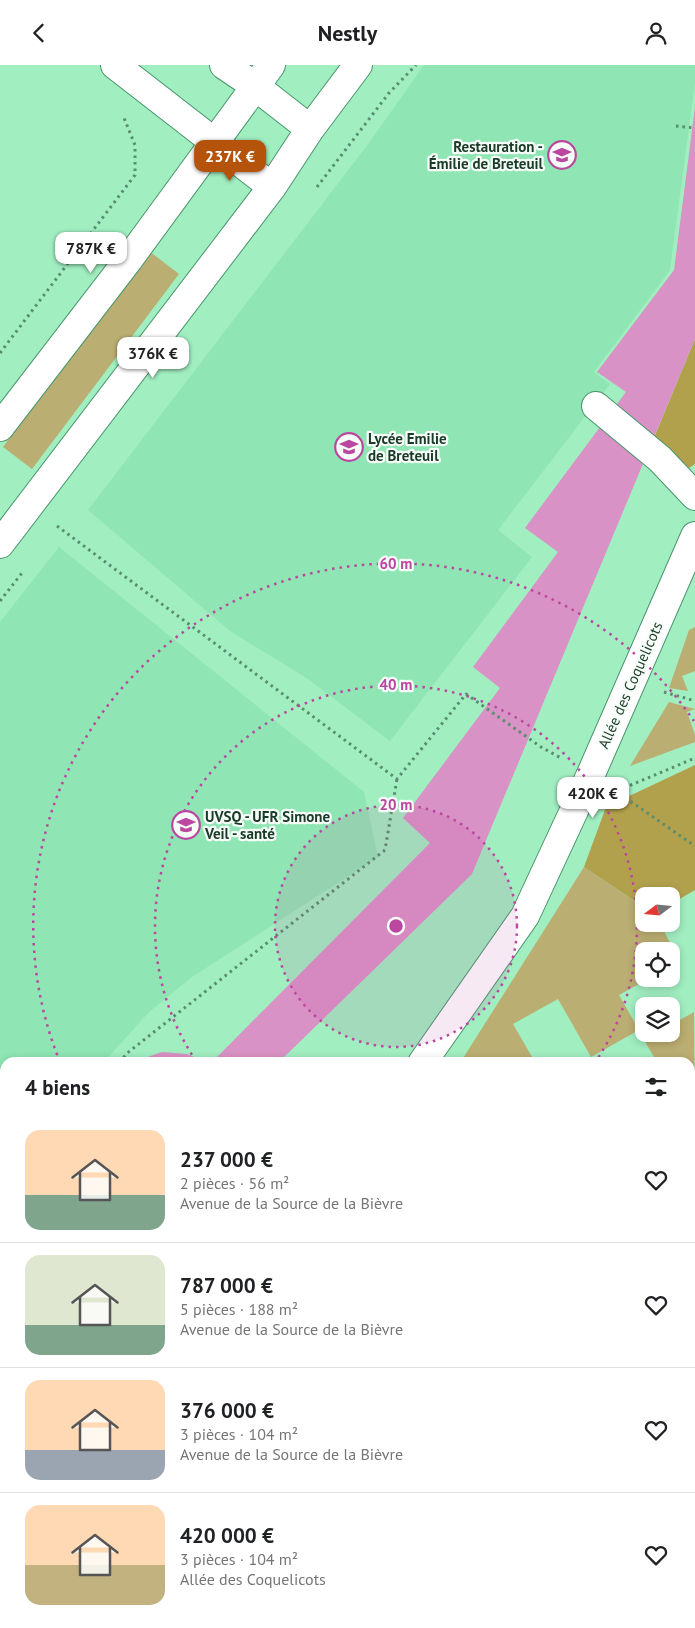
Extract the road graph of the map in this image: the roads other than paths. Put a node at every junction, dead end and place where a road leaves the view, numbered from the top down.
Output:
1 (115, 65) edge
2 (224, 65) edge
3 (358, 65) edge
4 (263, 75) edge
5 (310, 129) junction
6 (214, 143) junction
7 (272, 187) junction
8 (596, 406) dead end
9 (0, 427) edge
10 (695, 495) edge
11 (695, 536) edge
12 (0, 544) edge
13 (426, 1057) edge

1 - 6 main road
2 - 4 main road
3 - 5 main road
4 - 5 main road
4 - 6 main road
5 - 7 main road
6 - 7 main road
6 - 9 main road
7 - 12 main road
8 - 10 main road
11 - 13 main road, Allée des Coquelicots

